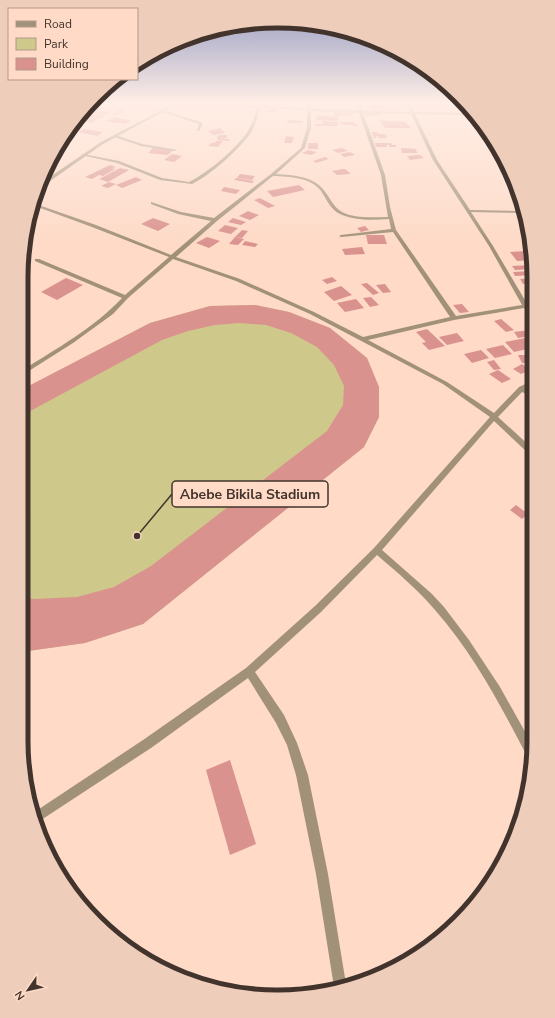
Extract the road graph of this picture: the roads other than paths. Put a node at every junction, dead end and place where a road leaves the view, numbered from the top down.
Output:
1 (90, 151) edge
2 (231, 151) edge
3 (300, 151) edge
4 (375, 151) edge
5 (430, 151) edge
6 (82, 155) junction
7 (272, 175) junction
8 (48, 180) edge
9 (153, 203) dead end
10 (39, 206) edge
11 (468, 211) junction
12 (518, 212) edge
13 (390, 218) junction
14 (215, 220) junction
15 (394, 230) junction
16 (341, 236) dead end
17 (172, 257) junction
18 (37, 260) dead end
19 (126, 297) junction
20 (525, 306) junction
21 (527, 309) edge
22 (454, 318) junction
23 (364, 339) junction
24 (28, 369) edge
25 (527, 386) edge
26 (521, 389) junction
27 (527, 392) edge
28 (494, 417) junction
29 (527, 447) edge
30 (377, 550) junction
31 (249, 671) junction
32 (527, 743) edge
33 (40, 815) edge
34 (339, 982) edge

1 - 6 street
2 - 6 street
3 - 7 street
4 - 13 street
5 - 11 street
6 - 8 street
7 - 13 street
7 - 14 street
9 - 14 street
10 - 17 street
11 - 12 street
11 - 20 street
13 - 15 street
14 - 17 street
15 - 16 street
15 - 22 street
17 - 19 street
17 - 23 street
18 - 19 street
19 - 24 street
20 - 21 street
20 - 22 street
22 - 23 street
23 - 28 street
25 - 26 street
26 - 27 street
26 - 28 street
28 - 29 street
28 - 30 street
30 - 31 street
30 - 32 street
31 - 33 street
31 - 34 street

